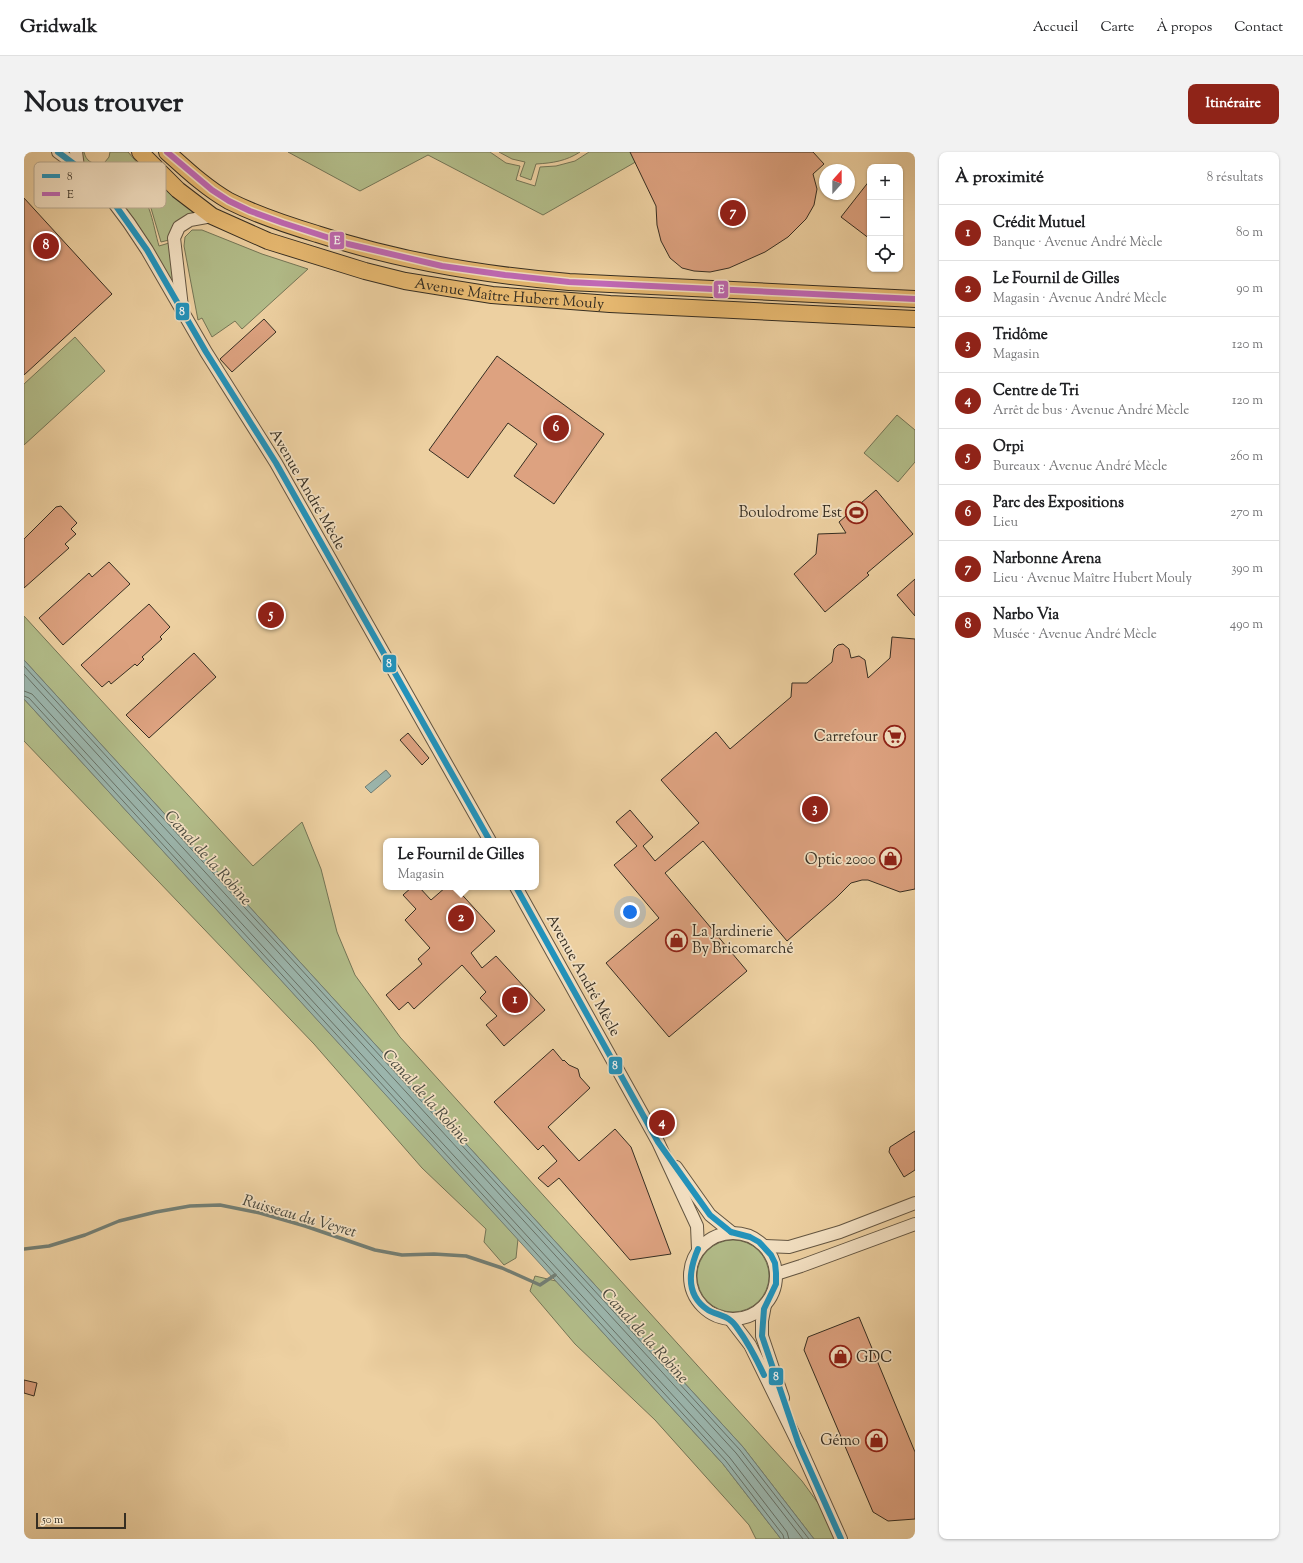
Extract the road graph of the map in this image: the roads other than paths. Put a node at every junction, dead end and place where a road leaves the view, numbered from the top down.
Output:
1 (58, 152) edge
2 (76, 152) edge
3 (140, 152) edge
4 (167, 152) edge
5 (71, 162) edge
6 (77, 162) edge
7 (150, 162) edge
8 (166, 178) edge
9 (118, 208) edge
10 (212, 216) junction
11 (915, 299) edge
12 (183, 312) junction
13 (915, 320) edge
14 (488, 838) edge
15 (518, 890) edge
16 (658, 1142) junction
17 (915, 1203) edge
18 (915, 1224) edge
19 (731, 1232) junction
20 (765, 1246) junction
21 (698, 1249) junction
22 (776, 1274) junction
23 (765, 1305) junction
24 (730, 1319) junction
25 (799, 1444) junction
26 (841, 1539) edge

1 - 5 street, Avenue André Mècle
2 - 6 street
3 - 7 main road, Avenue Maître Hubert Mouly
4 - 11 main road, Avenue Maître Hubert Mouly
8 - 10 main road, Avenue Maître Hubert Mouly
9 - 12 street, Avenue André Mècle
10 - 12 street
10 - 13 main road, Avenue Maître Hubert Mouly
12 - 14 street, Avenue André Mècle
15 - 16 street, Avenue André Mècle
16 - 19 street, Avenue André Mècle
16 - 21 street, Avenue André Mècle
17 - 20 street
18 - 22 street
19 - 20 street
19 - 21 street
20 - 22 street
21 - 24 street
22 - 23 street
23 - 24 street
23 - 25 street
24 - 25 street
25 - 26 street

